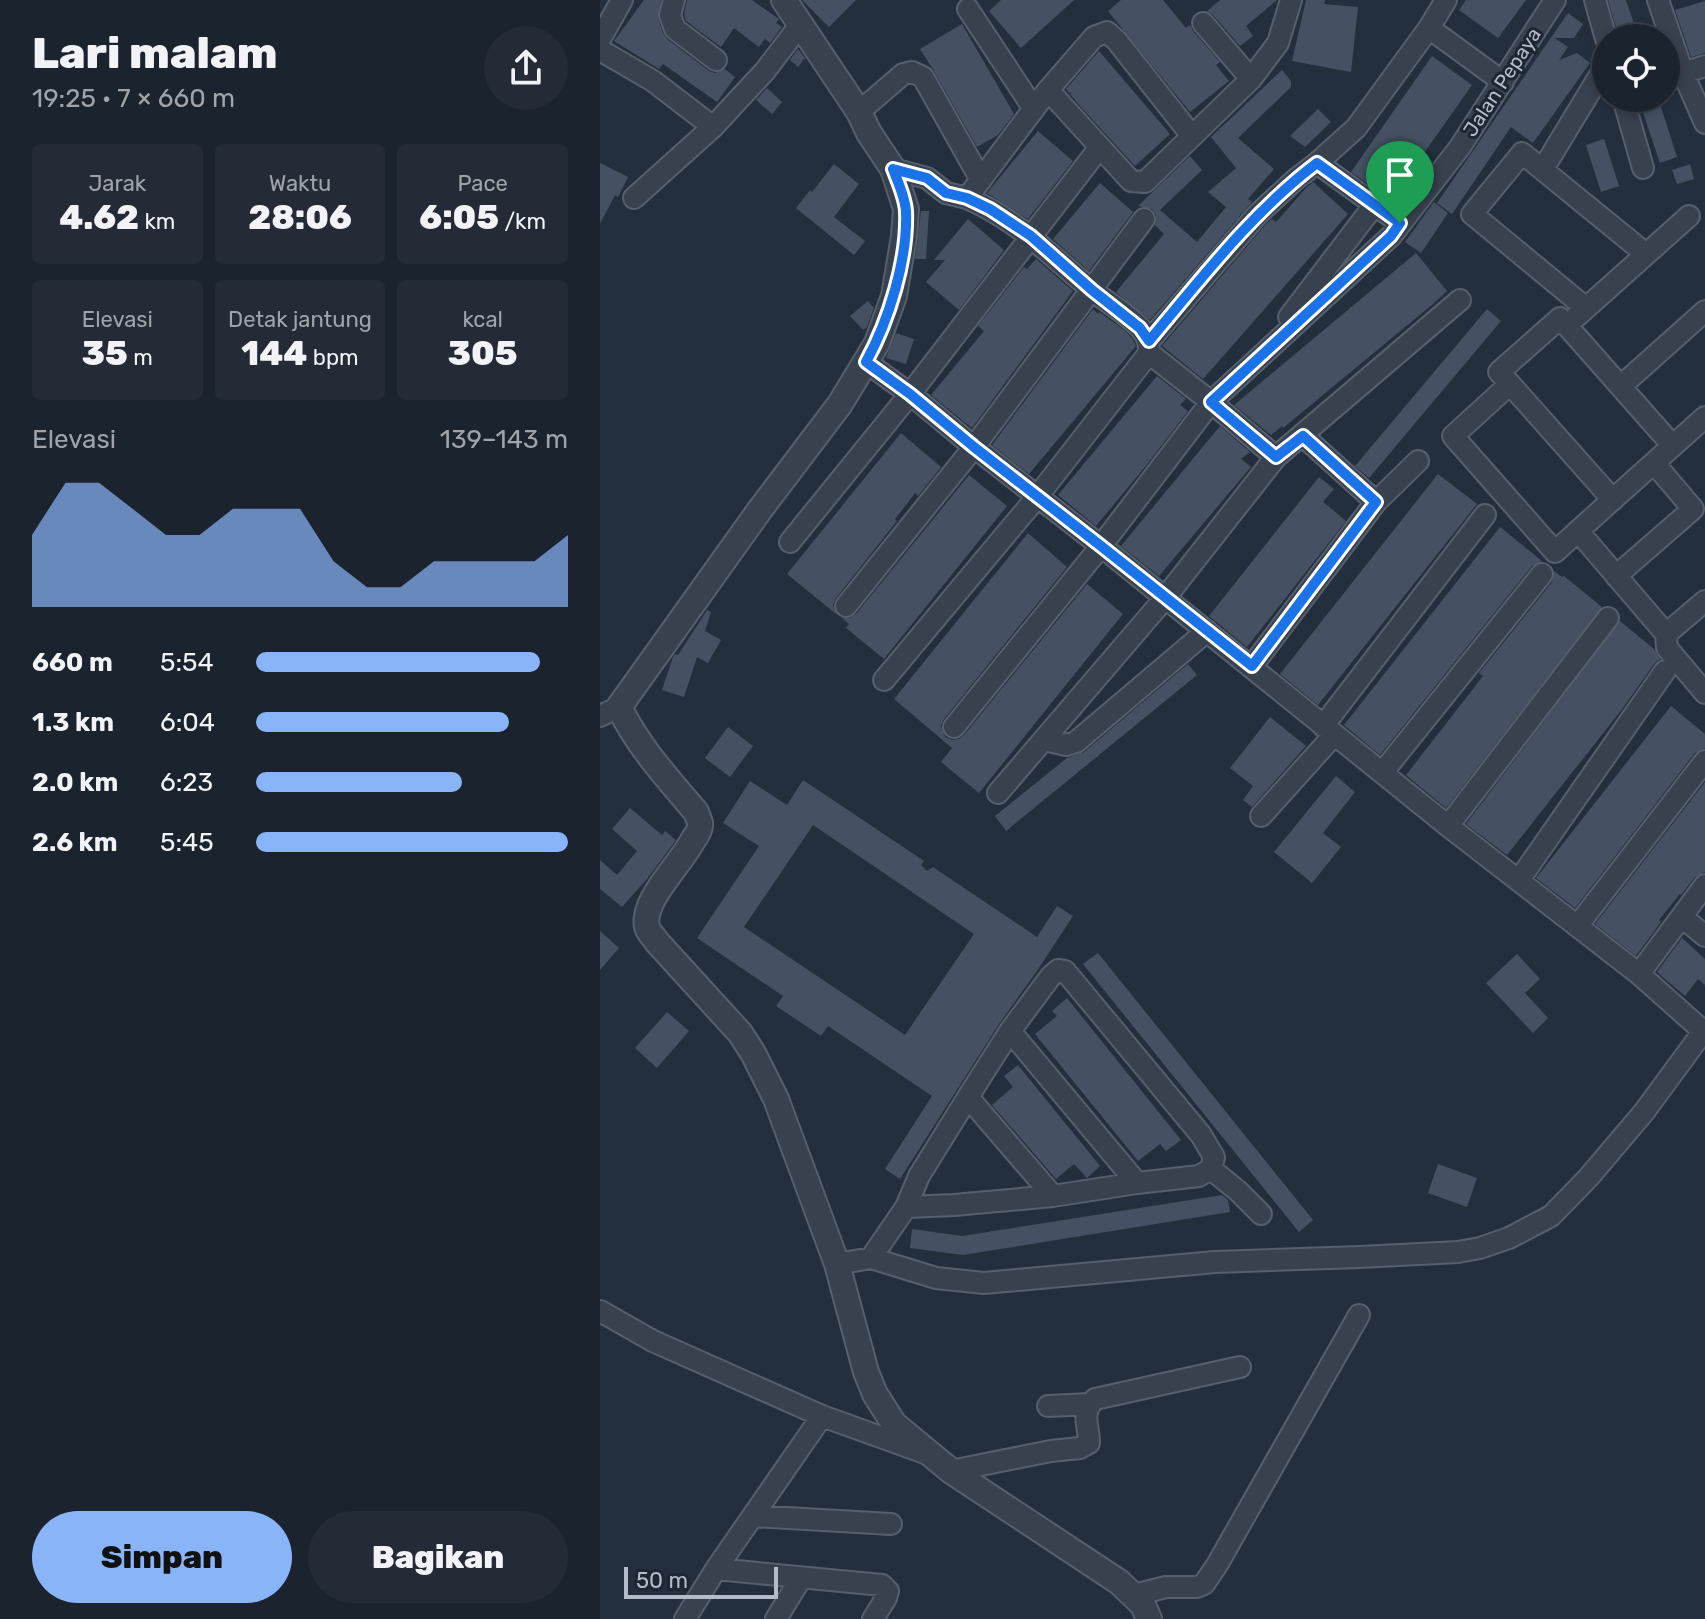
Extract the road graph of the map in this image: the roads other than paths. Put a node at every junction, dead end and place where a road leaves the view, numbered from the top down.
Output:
1 (622, 0) edge
2 (674, 0) edge
3 (784, 0) edge
4 (1291, 0) edge
5 (1446, 0) edge
6 (1555, 0) edge
7 (1595, 0) edge
8 (1658, 0) edge
9 (968, 9) dead end
10 (1203, 23) dead end
11 (1602, 24) edge
12 (800, 25) junction
13 (1429, 28) junction
14 (600, 39) edge
15 (600, 50) edge
16 (716, 60) dead end
17 (1705, 66) edge
18 (1683, 73) junction
19 (1251, 79) junction
20 (1503, 82) junction
21 (1592, 88) edge
22 (1048, 90) junction
23 (1034, 109) junction
24 (859, 112) junction
25 (1627, 112) edge
26 (1705, 123) edge
27 (713, 127) junction
28 (1192, 136) junction
29 (1100, 147) junction
30 (1317, 163) junction
31 (1643, 168) dead end
32 (893, 169) junction
33 (1543, 169) junction
34 (981, 180) junction
35 (634, 198) dead end
36 (967, 198) junction
37 (1375, 204) junction
38 (1689, 216) dead end
39 (1144, 219) dead end
40 (1400, 223) junction
41 (1031, 236) junction
42 (1646, 254) junction
43 (1092, 290) junction
44 (1460, 300) dead end
45 (1586, 308) junction
46 (1705, 311) edge
47 (1567, 326) junction
48 (1149, 347) junction
49 (866, 362) junction
50 (1255, 362) junction
51 (1510, 384) junction
52 (1621, 386) junction
53 (910, 394) junction
54 (1211, 402) junction
55 (1705, 417) edge
56 (1303, 436) junction
57 (1673, 446) junction
58 (974, 447) junction
59 (1276, 457) junction
60 (1418, 461) dead end
61 (1654, 463) junction
62 (1037, 497) junction
63 (1613, 500) junction
64 (1376, 502) junction
65 (1485, 515) dead end
66 (1578, 531) junction
67 (790, 542) dead end
68 (1101, 546) junction
69 (1542, 574) dead end
70 (1616, 576) junction
71 (1165, 598) junction
72 (1705, 601) edge
73 (846, 606) dead end
74 (1608, 618) dead end
75 (1207, 631) junction
76 (1666, 634) junction
77 (1252, 666) junction
78 (1665, 671) dead end
79 (884, 680) dead end
80 (1705, 693) edge
81 (609, 712) edge
82 (954, 727) dead end
83 (1329, 731) junction
84 (1044, 740) junction
85 (1705, 761) edge
86 (1382, 773) junction
87 (998, 793) dead end
88 (1261, 816) dead end
89 (1448, 826) junction
90 (1519, 880) junction
91 (1705, 885) edge
92 (1682, 917) junction
93 (1578, 925) junction
94 (1705, 936) edge
95 (1639, 974) junction
96 (1704, 1030) edge
97 (1010, 1031) junction
98 (968, 1097) junction
99 (1211, 1169) junction
100 (1137, 1183) junction
101 (1053, 1196) junction
102 (906, 1207) junction
103 (1261, 1214) dead end
104 (871, 1258) junction
105 (837, 1264) junction
106 (600, 1311) edge
107 (1359, 1315) dead end
108 (1240, 1367) dead end
109 (1090, 1404) junction
110 (1048, 1406) dead end
111 (822, 1416) junction
112 (941, 1464) junction
113 (753, 1516) junction
114 (891, 1524) dead end
115 (716, 1569) junction
116 (801, 1578) junction
117 (1134, 1595) junction
118 (685, 1619) edge
119 (776, 1619) edge
120 (873, 1619) edge
121 (1149, 1619) edge

1 - 14 street
2 - 16 street
3 - 12 street
4 - 19 street
5 - 13 street
6 - 20 street, Jalan Pepaya
7 - 11 street
8 - 18 street
9 - 23 street
10 - 19 street
12 - 24 street
12 - 27 street
13 - 20 street
13 - 30 street
15 - 27 street
17 - 18 street
18 - 26 street
19 - 28 street
20 - 40 street, Jalan Pepaya
21 - 33 street
22 - 23 street
22 - 28 street
22 - 29 street
23 - 34 street
24 - 32 street
24 - 34 street
25 - 31 street
27 - 35 street
28 - 29 street
29 - 41 street
30 - 37 street
30 - 48 street
32 - 36 street
32 - 49 street
33 - 42 street
33 - 45 street
34 - 36 street
36 - 41 street
37 - 40 street
37 - 50 street
38 - 42 street
39 - 43 street
40 - 50 street, Jalan Pepaya
41 - 43 street
41 - 53 street
42 - 45 street
43 - 48 street
43 - 58 street
44 - 56 street
45 - 47 street
46 - 52 street
47 - 51 street
47 - 52 street
48 - 54 street
48 - 62 street
49 - 53 street
49 - 81 street
50 - 54 street, Jalan Pepaya
51 - 63 street
51 - 66 street
52 - 57 street
53 - 58 street
53 - 67 street
54 - 59 street
54 - 68 street, Jalan Pepaya
55 - 57 street
56 - 59 street
56 - 64 street
57 - 61 street
58 - 62 street
58 - 73 street
59 - 71 street
60 - 64 street
61 - 63 street
61 - 70 street
62 - 68 street
62 - 79 street
63 - 66 street
64 - 77 street
65 - 83 street
66 - 70 street
68 - 71 street
68 - 82 street, Jalan Pepaya
69 - 86 street
70 - 76 street
71 - 75 street
71 - 84 street
72 - 76 street
74 - 89 street
75 - 77 street
75 - 84 street
76 - 80 street
77 - 83 street
78 - 90 street
81 - 105 street
83 - 86 street
83 - 88 street
84 - 87 street
85 - 93 street
86 - 89 street
89 - 90 street
90 - 93 street
91 - 92 street
92 - 94 street
92 - 95 street
93 - 95 street
95 - 96 street
96 - 104 street
97 - 98 street
97 - 99 street
97 - 100 street
98 - 101 street
98 - 102 street
99 - 100 street
99 - 103 street
100 - 101 street
101 - 102 street
102 - 104 street
104 - 105 street
105 - 112 street
106 - 111 street
107 - 117 street
108 - 109 street
109 - 110 street
109 - 112 street
111 - 112 street
111 - 113 street
112 - 117 street
113 - 114 street
113 - 115 street
115 - 116 street
115 - 118 street
116 - 119 street
116 - 120 street
117 - 121 street

